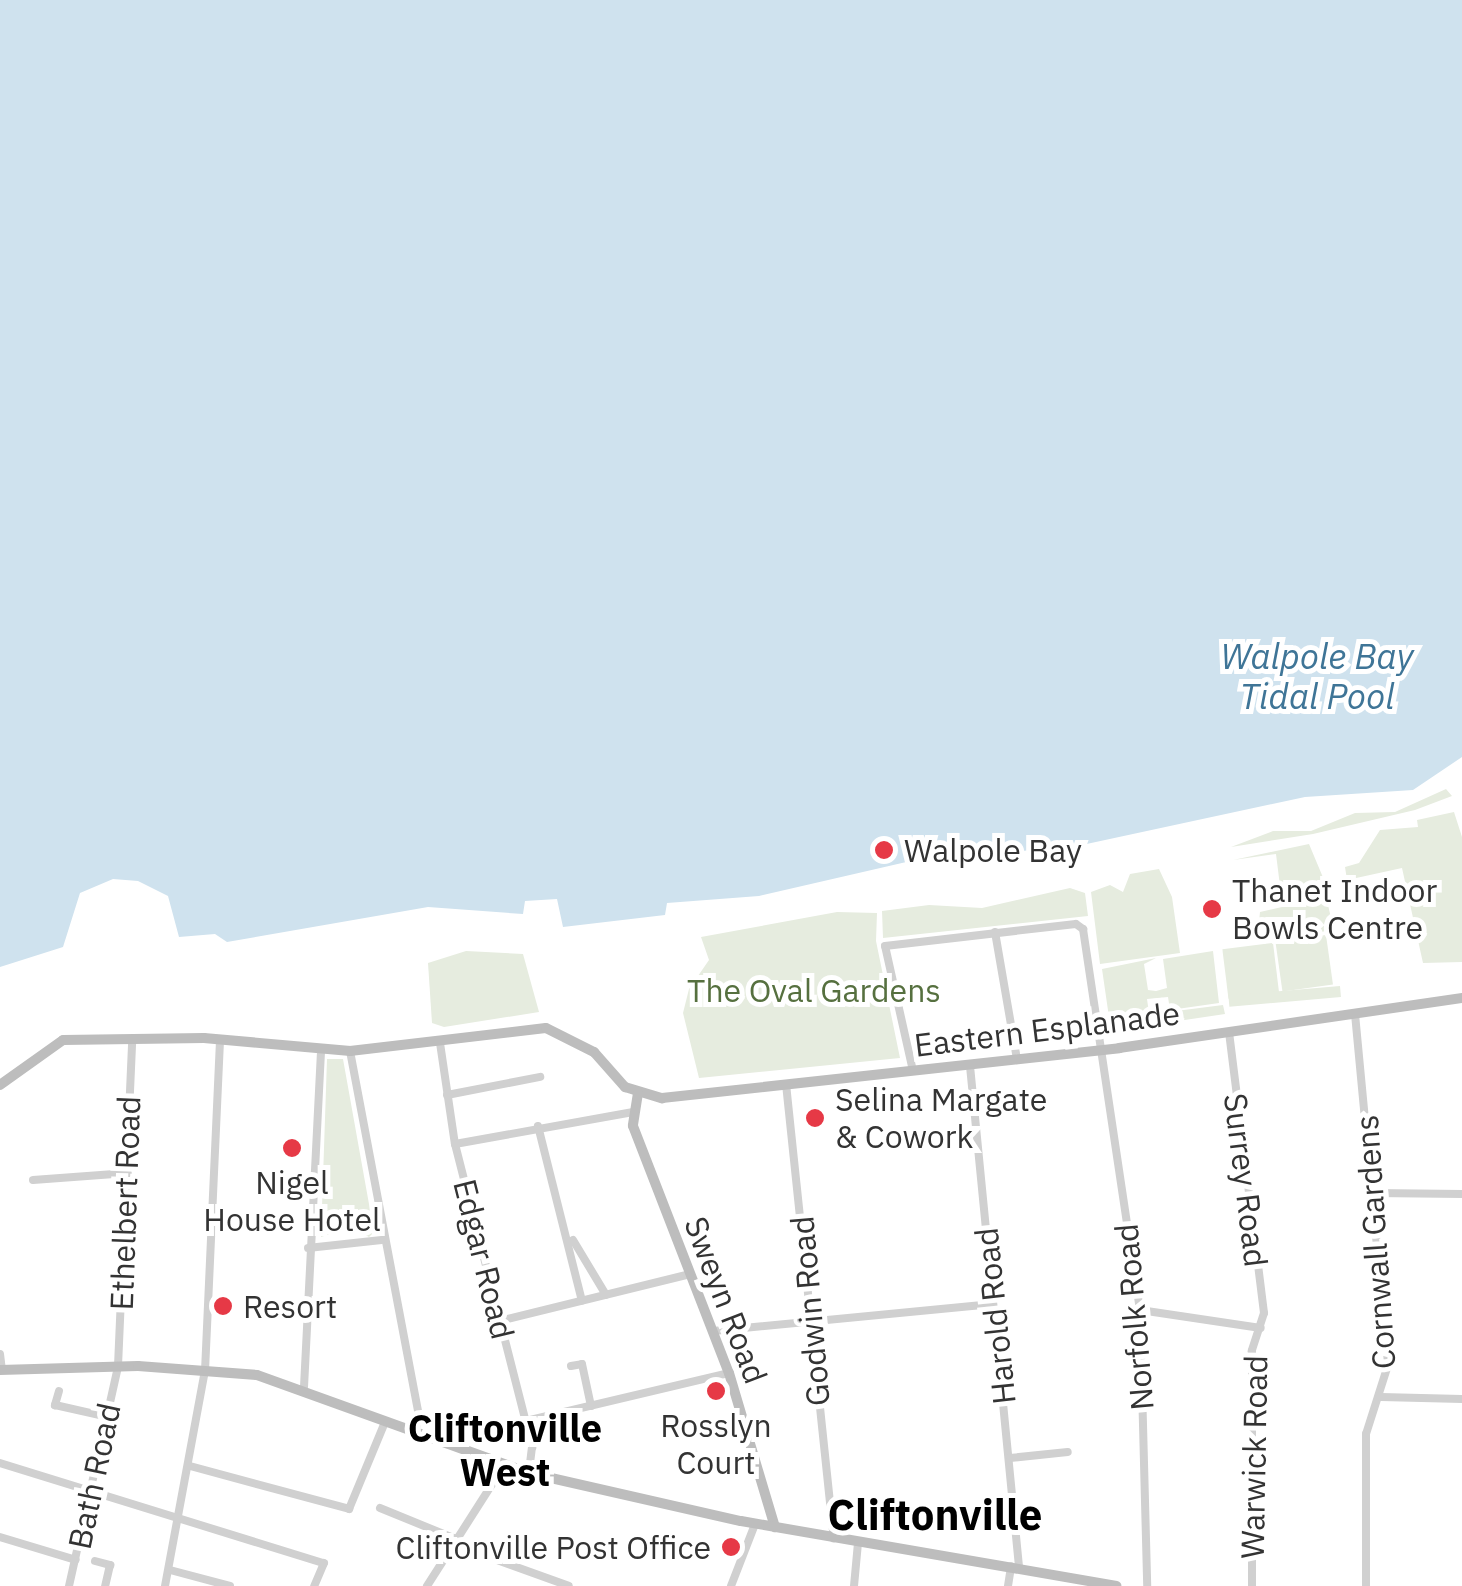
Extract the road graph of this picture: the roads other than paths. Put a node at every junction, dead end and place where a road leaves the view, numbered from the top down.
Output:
1 (995, 932) junction
2 (1462, 998) edge
3 (1355, 1014) junction
4 (1229, 1032) junction
5 (220, 1039) junction
6 (132, 1040) junction
7 (440, 1043) junction
8 (321, 1050) junction
9 (1100, 1050) junction
10 (350, 1051) junction
11 (1018, 1060) junction
12 (970, 1066) junction
13 (913, 1071) junction
14 (540, 1077) dead end
15 (0, 1084) edge
16 (786, 1084) junction
17 (638, 1094) junction
18 (447, 1095) junction
19 (632, 1112) junction
20 (538, 1126) junction
21 (456, 1144) junction
22 (128, 1173) junction
23 (33, 1180) dead end
24 (1374, 1193) junction
25 (1462, 1194) edge
26 (571, 1236) junction
27 (382, 1240) junction
28 (308, 1248) junction
29 (690, 1274) junction
30 (606, 1295) junction
31 (582, 1301) junction
32 (993, 1304) junction
33 (1140, 1310) junction
34 (499, 1321) junction
35 (810, 1322) junction
36 (1261, 1328) junction
37 (714, 1331) junction
38 (0, 1354) edge
39 (118, 1366) junction
40 (571, 1366) dead end
41 (1, 1370) edge
42 (204, 1371) junction
43 (730, 1373) junction
44 (304, 1387) junction
45 (59, 1391) dead end
46 (1380, 1398) junction
47 (1462, 1399) edge
48 (591, 1406) junction
49 (108, 1417) junction
50 (526, 1421) junction
51 (385, 1422) junction
52 (415, 1435) junction
53 (1068, 1452) dead end
54 (1010, 1458) junction
55 (0, 1463) edge
56 (190, 1466) junction
57 (504, 1467) junction
58 (529, 1474) junction
59 (92, 1496) junction
60 (380, 1508) dead end
61 (396, 1515) junction
62 (180, 1523) junction
63 (756, 1524) junction
64 (775, 1527) junction
65 (391, 1528) dead end
66 (0, 1537) edge
67 (834, 1538) junction
68 (454, 1542) junction
69 (858, 1543) junction
70 (83, 1559) junction
71 (1015, 1566) junction
72 (170, 1570) junction
73 (70, 1586) edge
74 (105, 1586) edge
75 (165, 1586) edge
76 (230, 1586) edge
77 (314, 1586) edge
78 (428, 1586) edge
79 (570, 1586) edge
80 (730, 1586) edge
81 (854, 1586) edge
82 (1008, 1586) edge
83 (1116, 1586) edge
84 (1146, 1586) edge
85 (1252, 1586) edge
86 (1366, 1586) edge

1 - 9 street, Norfolk Road
1 - 11 street
1 - 13 street
2 - 3 main road, Eastern Esplanade
3 - 4 main road, Eastern Esplanade
3 - 24 street, Cornwall Gardens
4 - 9 main road, Eastern Esplanade
4 - 36 street, Surrey Road
5 - 6 main road
5 - 8 main road
5 - 42 street
6 - 15 main road
6 - 22 street, Ethelbert Road
7 - 10 main road
7 - 17 main road
7 - 18 street, Edgar Road
8 - 10 main road
8 - 28 street
9 - 11 main road, Eastern Esplanade
9 - 33 street, Norfolk Road
10 - 27 street
11 - 12 main road, Eastern Esplanade
12 - 13 main road, Eastern Esplanade
12 - 32 street, Harold Road
13 - 16 main road, Eastern Esplanade
14 - 18 street
16 - 17 main road, Eastern Esplanade
16 - 35 street, Godwin Road
17 - 19 main road
18 - 21 street, Edgar Road
19 - 20 street
19 - 29 main road, Sweyn Road
20 - 21 street
20 - 26 street
21 - 34 street, Edgar Road
22 - 23 street
22 - 39 street, Ethelbert Road
24 - 25 street
24 - 46 street, Cornwall Gardens
26 - 30 street
26 - 31 street
27 - 28 street
27 - 52 street
28 - 44 street
29 - 30 street
29 - 37 main road, Sweyn Road
30 - 31 street
31 - 34 street
32 - 35 street
32 - 54 street, Harold Road
33 - 36 street
33 - 84 street, Norfolk Road
34 - 50 street, Edgar Road
35 - 37 street
35 - 67 street, Godwin Road
36 - 85 street, Warwick Road
37 - 43 main road, Sweyn Road
38 - 41 street
39 - 41 main road
39 - 42 main road
39 - 49 street, Bath Road
40 - 48 street
42 - 44 main road
42 - 56 street
43 - 48 street
43 - 64 main road, Sweyn Road
44 - 51 main road
45 - 49 street
46 - 47 street
46 - 86 street, Cornwall Gardens
48 - 50 street
49 - 59 street, Bath Road
50 - 58 street, Edgar Road
51 - 52 main road
51 - 56 street
52 - 57 main road
53 - 54 street
54 - 71 street, Harold Road
55 - 59 street
56 - 62 street
57 - 58 main road
57 - 68 street
58 - 63 main road
59 - 62 street
59 - 70 street, Bath Road
60 - 61 street
61 - 65 street
61 - 68 street
62 - 72 street
62 - 77 street
63 - 64 main road
63 - 80 street
64 - 67 main road
66 - 70 street
67 - 69 main road
68 - 78 street
68 - 79 street
69 - 71 main road
69 - 81 street
70 - 73 street, Bath Road
70 - 74 street
71 - 82 street, Harold Road
71 - 83 main road
72 - 75 street
72 - 76 street

